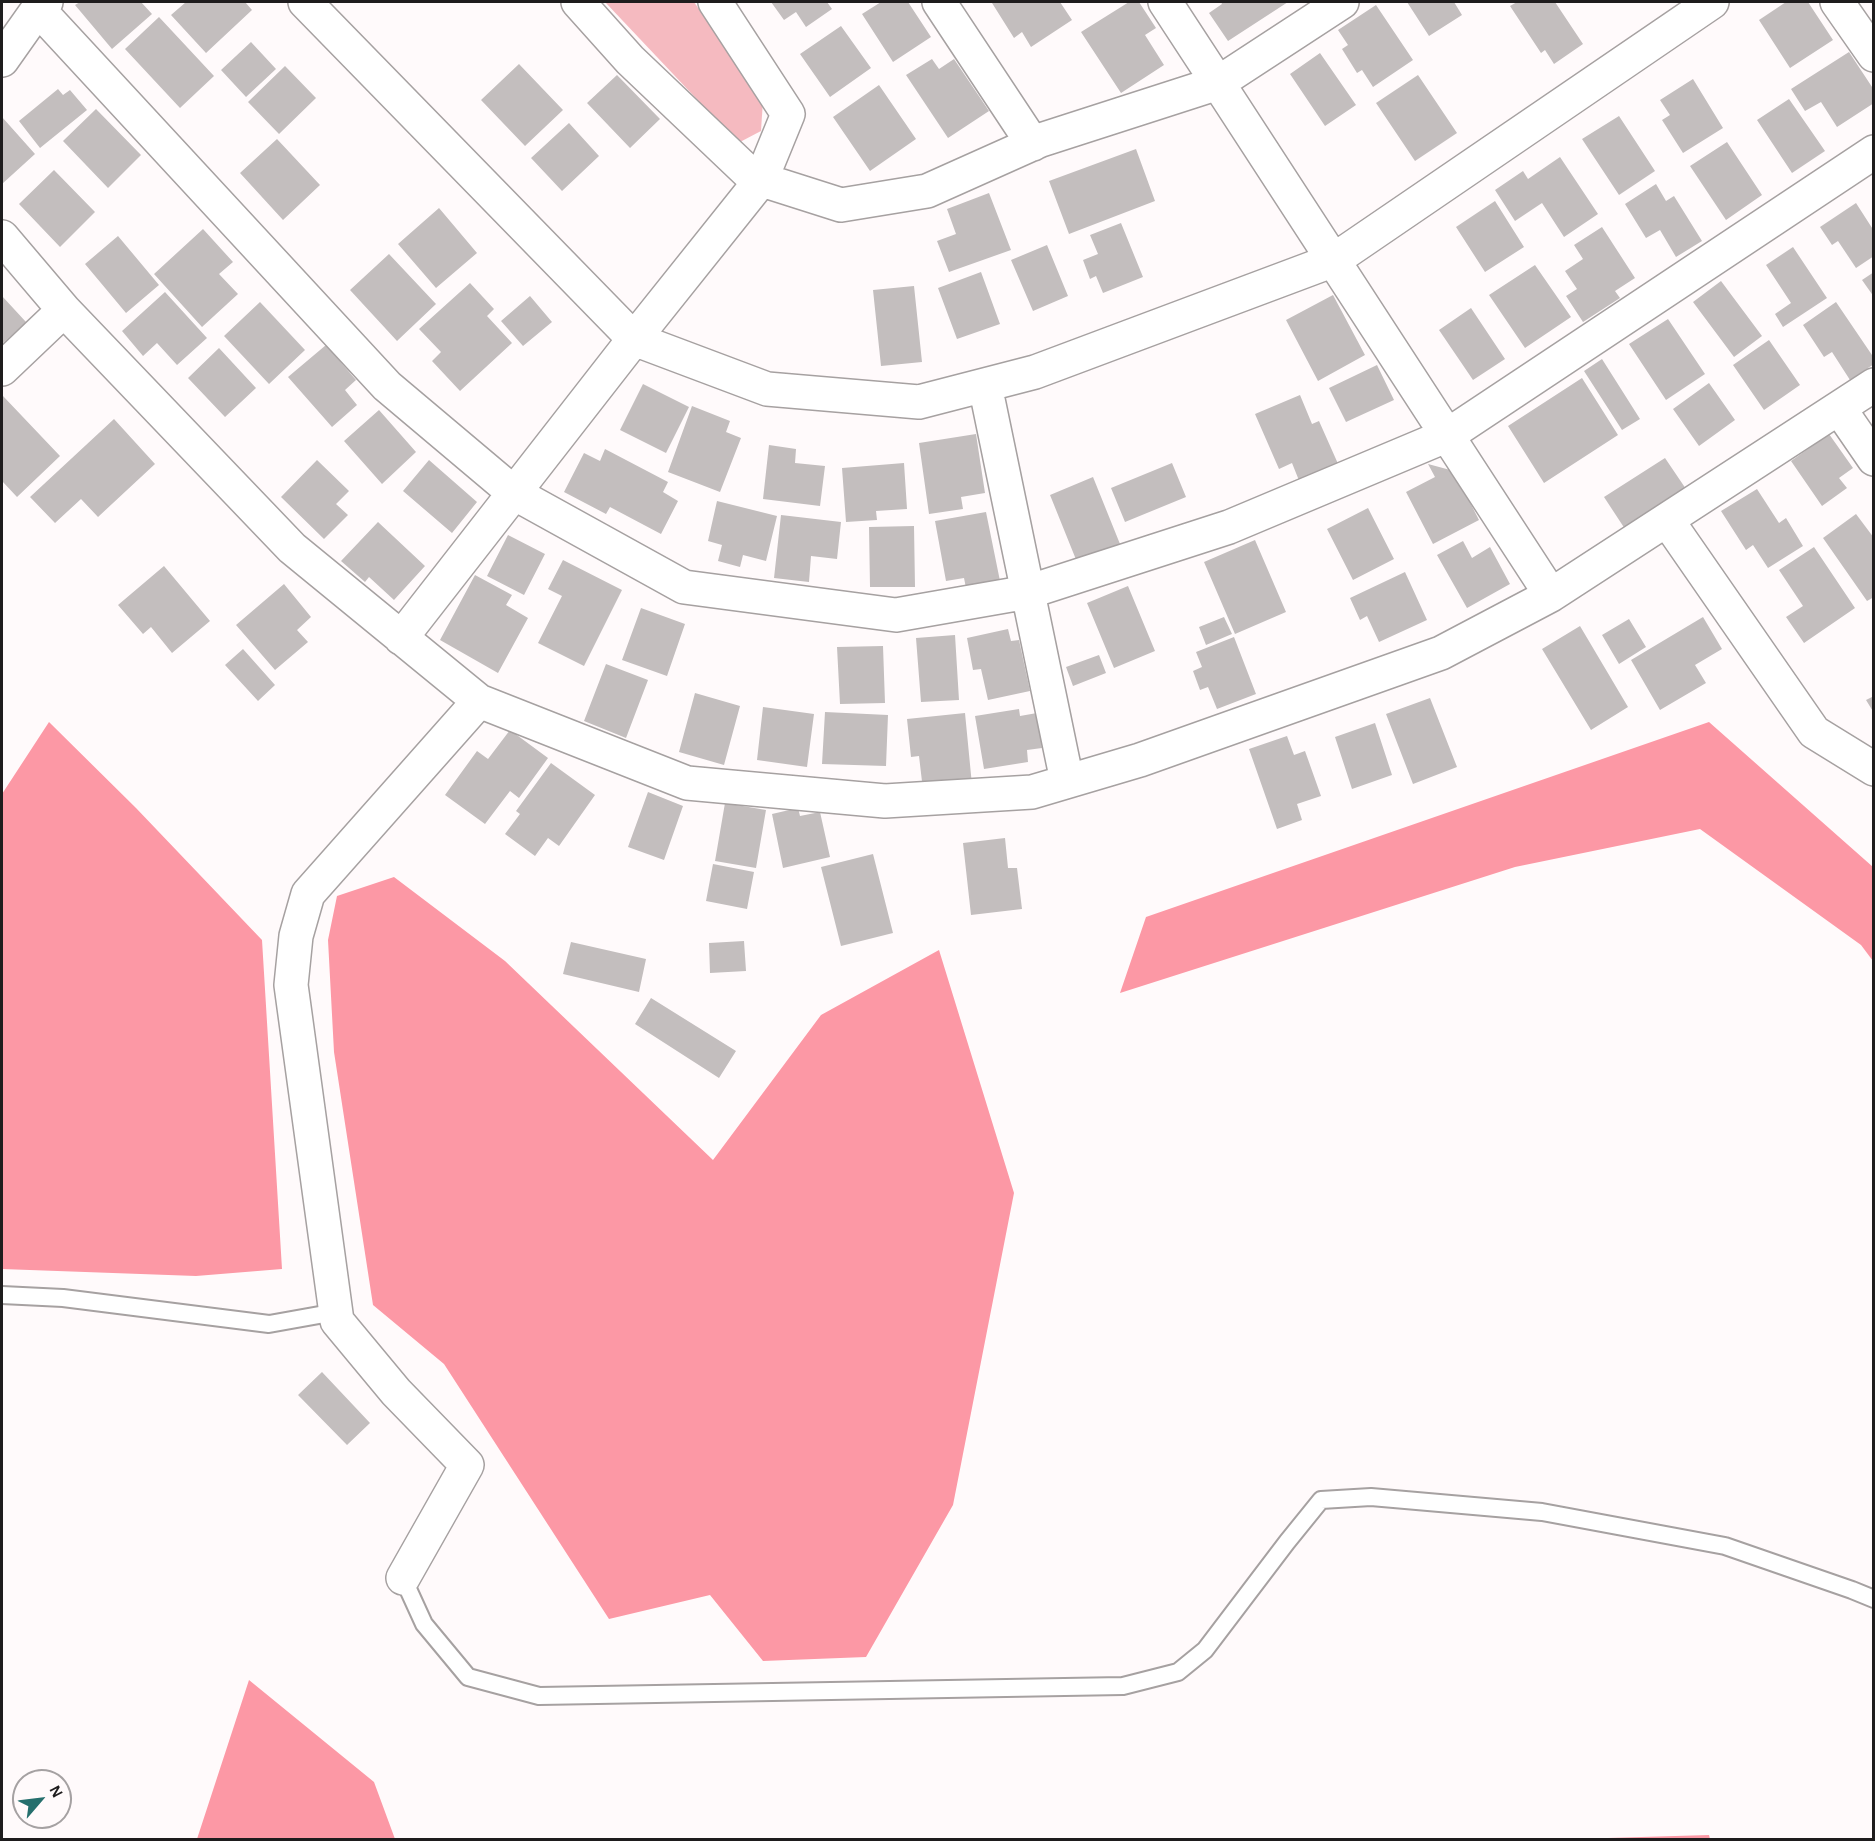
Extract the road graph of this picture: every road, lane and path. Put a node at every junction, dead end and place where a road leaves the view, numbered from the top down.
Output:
1 (305, 2) edge
2 (578, 2) edge
3 (715, 2) edge
4 (939, 2) edge
5 (1165, 2) edge
6 (1342, 2) edge
7 (1712, 2) edge
8 (1837, 2) edge
9 (42, 5) edge
10 (1874, 56) edge
11 (2, 60) edge
12 (1218, 83) junction
13 (1033, 144) junction
14 (1874, 152) edge
15 (761, 180) junction
16 (2, 237) edge
17 (1334, 260) junction
18 (64, 310) junction
19 (634, 339) junction
20 (2, 369) edge
21 (985, 385) junction
22 (1874, 385) edge
23 (1839, 408) junction
24 (1448, 435) junction
25 (1874, 459) edge
26 (514, 493) junction
27 (1667, 520) junction
28 (1028, 592) junction
29 (1551, 595) junction
30 (401, 638) junction
31 (479, 701) junction
32 (1874, 769) edge
33 (1067, 781) junction
34 (2, 1295) edge
35 (336, 1312) junction
36 (403, 1578) joint
37 (1874, 1599) edge

1 - 19 street
2 - 15 street
3 - 15 street
4 - 13 street
5 - 12 street
6 - 12 street
7 - 17 street
8 - 10 street
9 - 11 street
9 - 26 street
12 - 13 street
12 - 17 street
13 - 15 street
14 - 24 street
15 - 19 street
16 - 18 street
17 - 21 street
17 - 24 street
18 - 20 street
18 - 30 street
19 - 21 street
19 - 26 street
21 - 28 street
22 - 23 street
23 - 25 street
23 - 27 street
24 - 28 street
24 - 29 street
26 - 28 street
26 - 30 street
27 - 29 street
27 - 32 street
28 - 33 street
29 - 33 street
30 - 31 street
31 - 33 street
31 - 35 street
34 - 35 lane
35 - 36 street
36 - 37 lane

